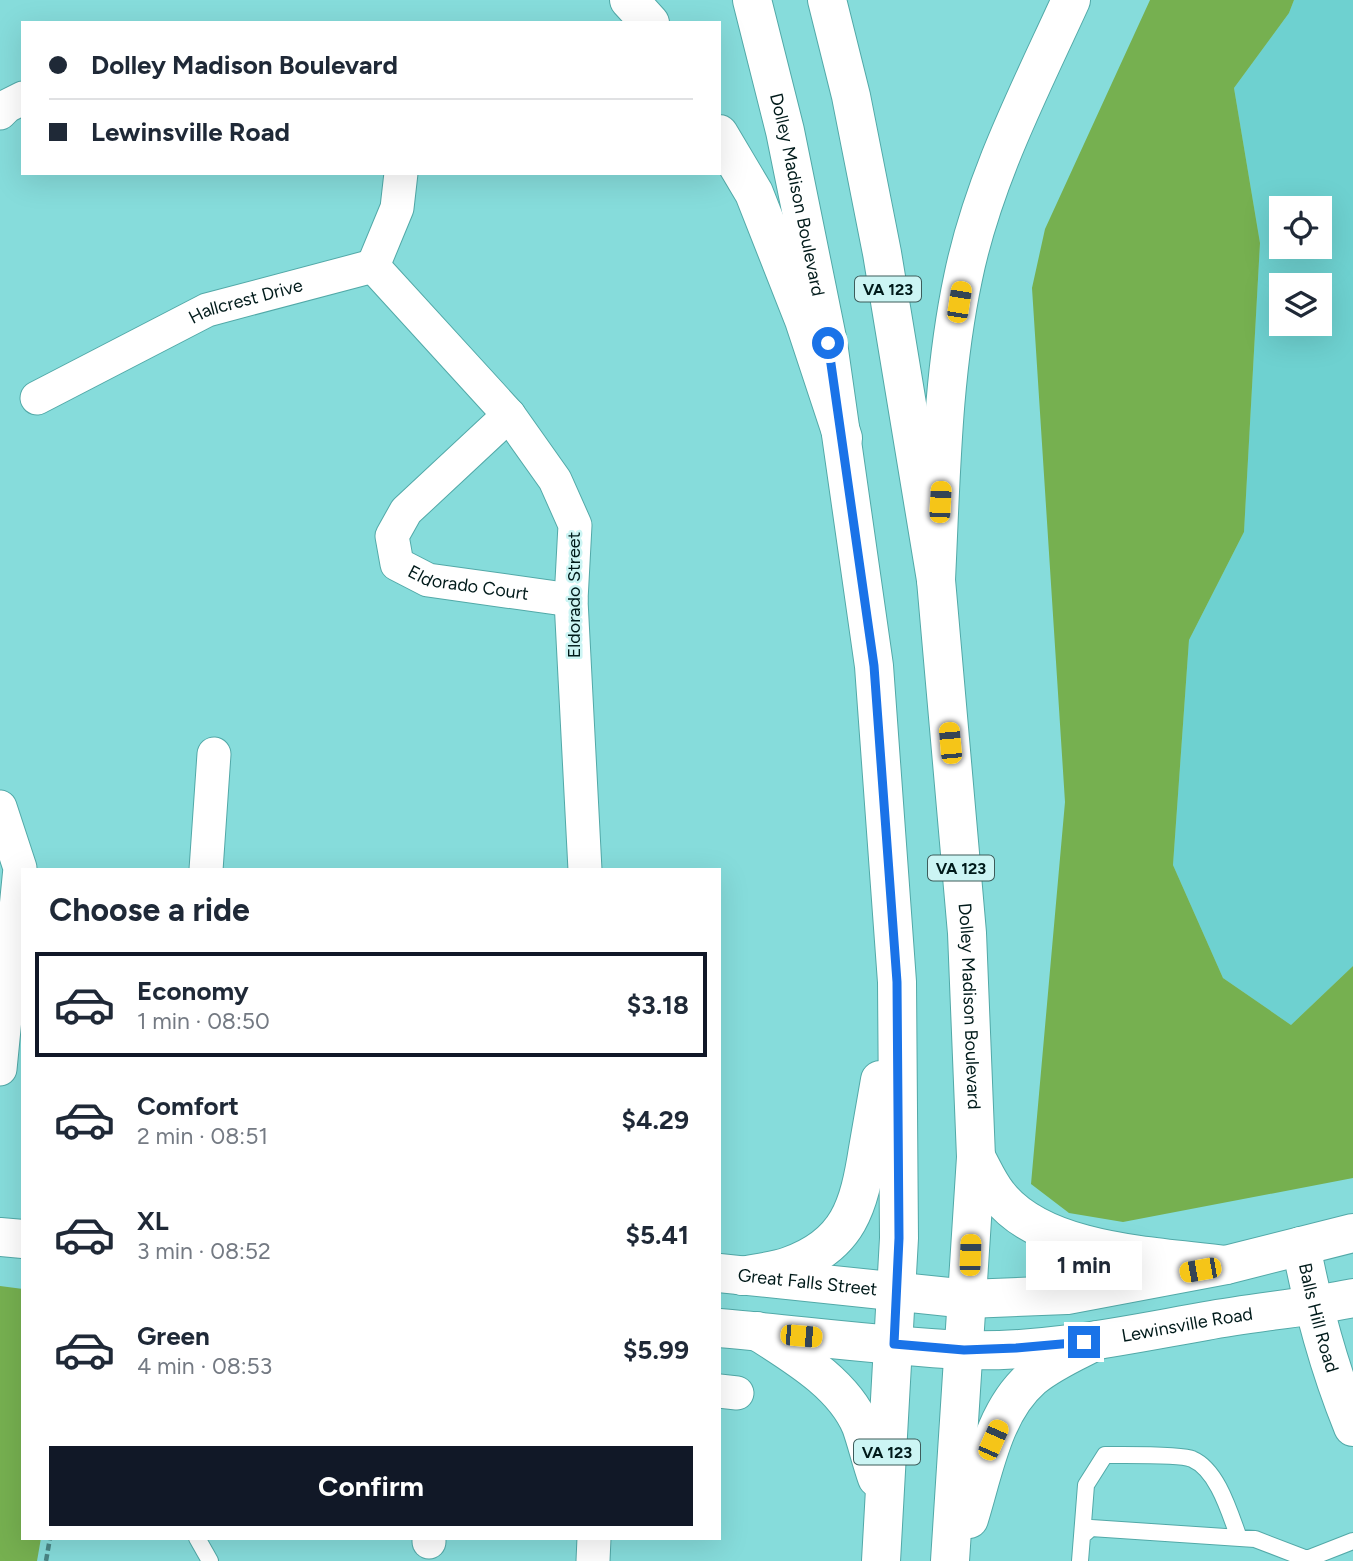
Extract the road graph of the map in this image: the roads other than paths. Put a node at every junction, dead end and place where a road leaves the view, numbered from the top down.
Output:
1 (629, 0) edge
2 (752, 0) edge
3 (827, 0) edge
4 (1071, 0) edge
5 (648, 21) edge
6 (21, 99) edge
7 (0, 113) edge
8 (721, 137) edge
9 (401, 175) edge
10 (373, 266) junction
11 (37, 398) dead end
12 (509, 415) junction
13 (843, 438) junction
14 (936, 580) junction
15 (571, 600) junction
16 (214, 754) dead end
17 (0, 807) edge
18 (206, 868) edge
19 (585, 868) edge
20 (897, 982) junction
21 (0, 1069) edge
22 (976, 1157) junction
23 (1353, 1233) edge
24 (0, 1237) edge
25 (21, 1239) edge
26 (1301, 1245) junction
27 (1226, 1265) junction
28 (731, 1275) edge
29 (896, 1292) junction
30 (1353, 1298) edge
31 (968, 1299) junction
32 (1313, 1306) junction
33 (721, 1328) edge
34 (757, 1331) junction
35 (1098, 1340) junction
36 (894, 1344) junction
37 (964, 1350) junction
38 (1353, 1427) edge
39 (884, 1499) junction
40 (1082, 1536) junction
41 (1239, 1538) junction
42 (198, 1540) edge
43 (594, 1540) edge
44 (1353, 1541) edge
45 (1307, 1560) edge
46 (210, 1561) edge
47 (593, 1561) edge
48 (881, 1561) edge
49 (950, 1561) edge
50 (956, 1561) edge
51 (1080, 1561) edge

1 - 5 main road
2 - 13 main road, Dolley Madison Boulevard / VA 123
3 - 14 main road, Dolley Madison Boulevard / VA 123
4 - 14 main road
6 - 7 street
8 - 13 main road
9 - 10 street
10 - 11 street, Hallcrest Drive
10 - 12 street, Eldorado Street
12 - 15 street, Eldorado Street
12 - 15 street, Eldorado Court
13 - 20 main road, Dolley Madison Boulevard / VA 123
14 - 22 main road, Dolley Madison Boulevard / VA 123
15 - 19 street, Eldorado Street
16 - 18 street
17 - 21 street
20 - 28 main road
20 - 29 main road, Dolley Madison Boulevard / VA 123
22 - 27 main road
22 - 31 main road, Dolley Madison Boulevard / VA 123
23 - 26 main road
24 - 25 main road
26 - 27 main road
26 - 32 main road, Balls Hill Road
27 - 31 main road
28 - 29 main road, Great Falls Street
29 - 31 main road
29 - 36 main road, Dolley Madison Boulevard / VA 123
30 - 32 main road, Lewinsville Road
31 - 37 main road, Dolley Madison Boulevard / VA 123
32 - 35 main road, Lewinsville Road
32 - 38 main road, Balls Hill Road
33 - 34 main road
34 - 36 main road
34 - 39 main road
35 - 37 main road, Lewinsville Road
35 - 50 main road
36 - 37 main road, Lewinsville Road
36 - 39 main road, Dolley Madison Boulevard / VA 123
37 - 49 main road, Dolley Madison Boulevard / VA 123
39 - 48 main road, Dolley Madison Boulevard / VA 123
40 - 41 lane
40 - 41 lane
40 - 51 lane
41 - 45 lane
42 - 46 lane
43 - 47 street
44 - 45 lane

